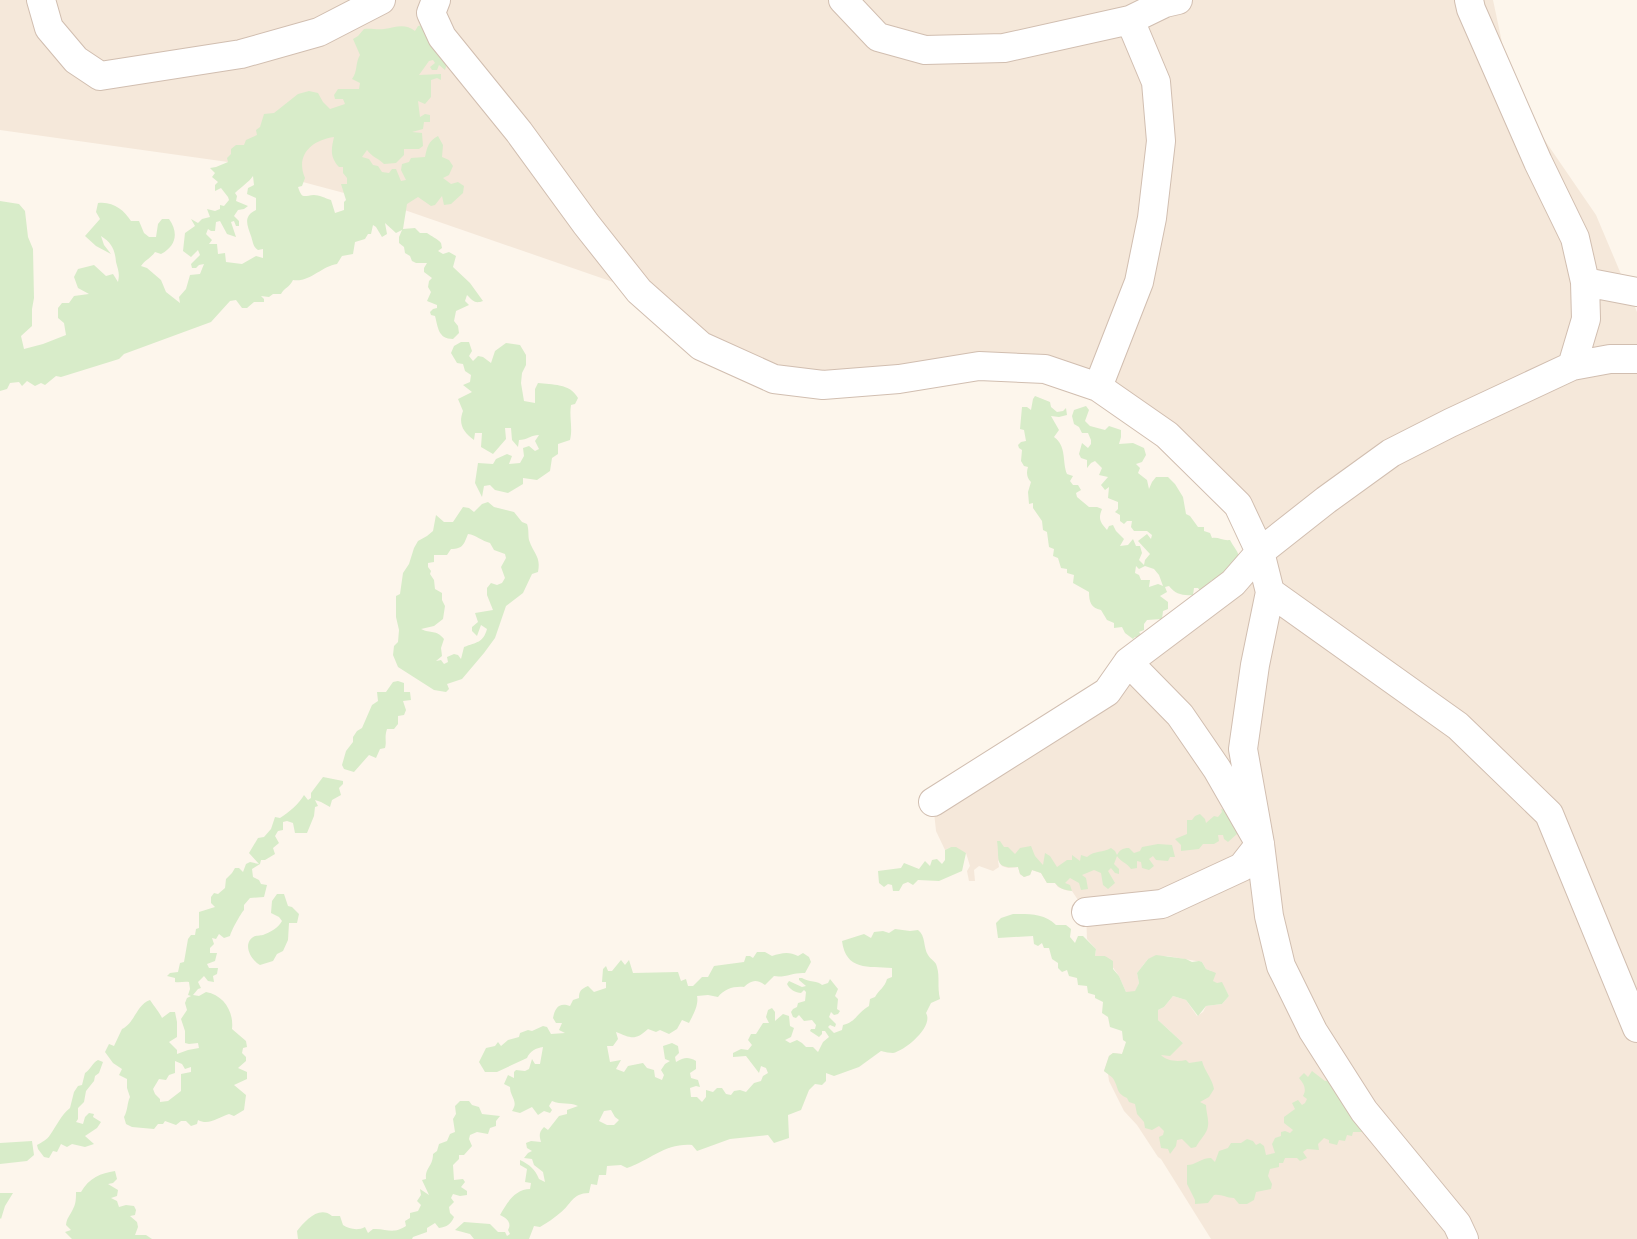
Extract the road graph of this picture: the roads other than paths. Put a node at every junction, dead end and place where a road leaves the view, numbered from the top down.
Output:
1 (41, 0) edge
2 (381, 0) edge
3 (436, 0) edge
4 (843, 0) edge
5 (1178, 0) edge
6 (1469, 0) edge
7 (1130, 20) junction
8 (1585, 282) junction
9 (1637, 292) edge
10 (1637, 359) edge
11 (1572, 366) junction
12 (1098, 388) junction
13 (1260, 552) junction
14 (1270, 592) junction
15 (1128, 662) junction
16 (934, 802) dead end
17 (1260, 844) junction
18 (1086, 912) dead end
19 (1637, 1028) edge
20 (1464, 1239) edge

1 - 2 street
3 - 12 street
4 - 7 street
5 - 7 street
6 - 8 street
7 - 12 street
8 - 9 street
8 - 11 street
10 - 11 street
11 - 13 street
12 - 13 street
13 - 14 street
13 - 15 street
14 - 17 street
14 - 19 street
15 - 16 street
15 - 17 street
17 - 18 street
17 - 20 street

